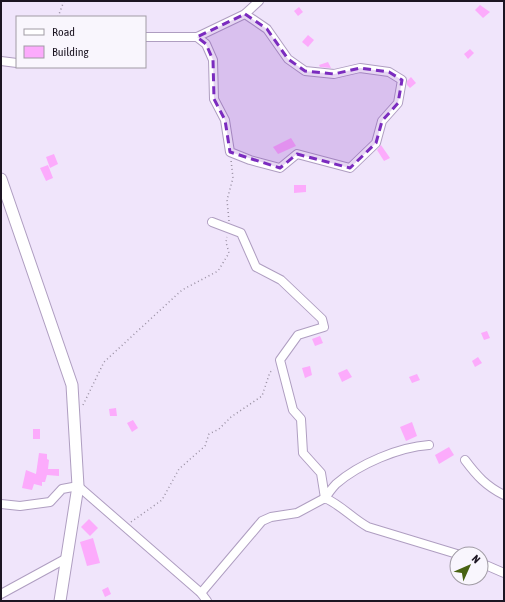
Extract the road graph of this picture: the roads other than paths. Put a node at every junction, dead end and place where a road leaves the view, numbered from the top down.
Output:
1 (259, 1) edge
2 (245, 14) junction
3 (146, 37) edge
4 (197, 37) junction
5 (1, 61) edge
6 (16, 63) edge
7 (1, 178) edge
8 (212, 222) dead end
9 (429, 445) dead end
10 (465, 460) dead end
11 (78, 486) junction
12 (504, 495) edge
13 (325, 498) junction
14 (1, 504) edge
15 (449, 552) edge
16 (67, 558) junction
17 (489, 567) edge
18 (504, 574) edge
19 (201, 592) junction
20 (1, 594) edge
21 (60, 601) edge
22 (207, 601) edge

1 - 2 street
2 - 4 street
2 - 4 street
3 - 4 street
5 - 6 street
7 - 11 street
8 - 13 street
9 - 13 street
10 - 12 street
11 - 14 street
11 - 16 street
11 - 19 street
13 - 15 street
13 - 19 street
16 - 20 street
16 - 21 street
17 - 18 street
19 - 22 street

